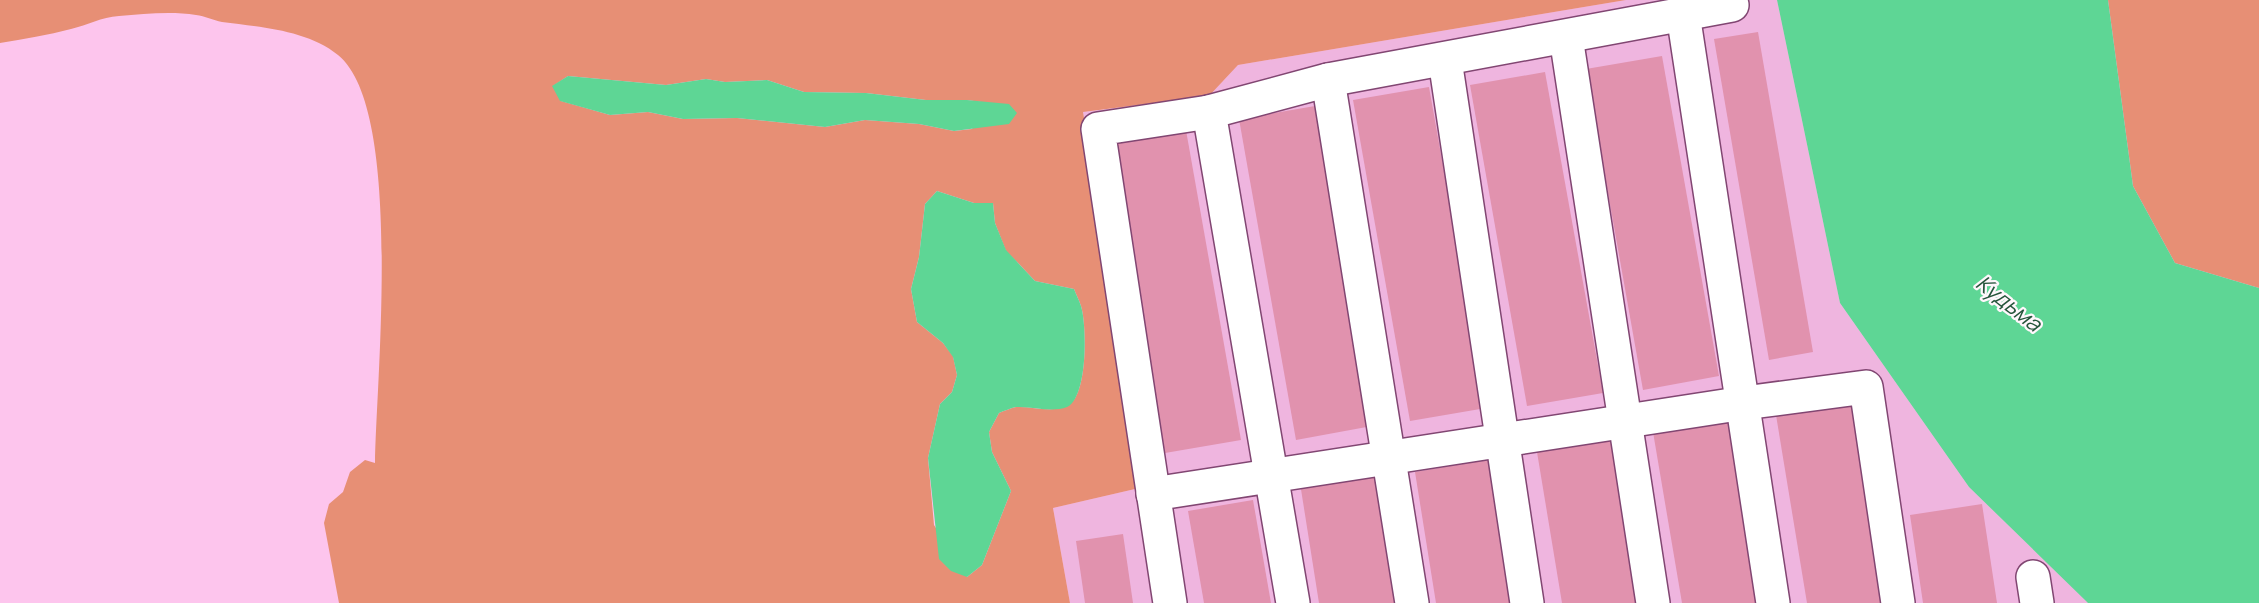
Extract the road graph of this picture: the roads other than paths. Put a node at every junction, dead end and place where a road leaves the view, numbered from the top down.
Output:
1 (1732, 5) dead end
2 (1683, 14) junction
3 (1566, 37) junction
4 (1445, 60) junction
5 (1329, 80) junction
6 (1209, 112) junction
7 (1744, 403) junction
8 (1626, 422) junction
9 (1503, 441) junction
10 (1389, 458) junction
11 (1270, 477) junction
12 (1153, 494) junction
13 (1170, 603) edge
14 (1293, 603) edge
15 (1412, 603) edge
16 (1527, 603) edge
17 (1653, 603) edge
18 (1773, 603) edge
19 (1898, 603) edge

1 - 2 lane
2 - 3 lane
2 - 7 lane
3 - 4 lane
3 - 8 lane
4 - 5 lane
4 - 9 lane
5 - 6 lane
5 - 10 lane
6 - 11 lane
6 - 12 lane
7 - 8 lane
7 - 18 lane
7 - 19 lane
8 - 9 lane
8 - 17 lane
9 - 10 lane
9 - 16 lane
10 - 11 lane
10 - 15 lane
11 - 12 lane
11 - 14 lane
12 - 13 lane

